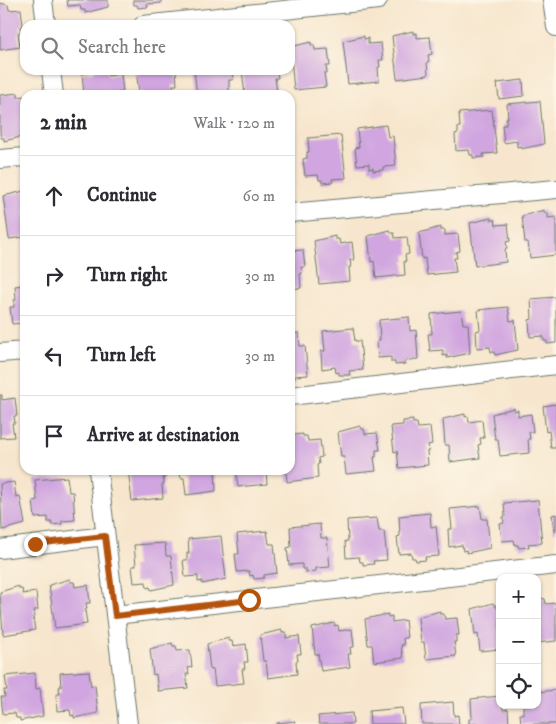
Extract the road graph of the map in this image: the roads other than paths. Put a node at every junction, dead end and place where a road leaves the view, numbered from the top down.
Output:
1 (43, 0) edge
2 (378, 0) edge
3 (552, 0) edge
4 (45, 20) edge
5 (190, 20) edge
6 (556, 27) edge
7 (52, 75) edge
8 (53, 90) edge
9 (20, 158) edge
10 (0, 160) edge
11 (556, 189) edge
12 (295, 213) edge
13 (20, 351) edge
14 (0, 353) edge
15 (556, 365) edge
16 (295, 395) edge
17 (99, 475) edge
18 (105, 536) junction
19 (0, 548) edge
20 (556, 565) edge
21 (115, 616) junction
22 (128, 724) edge

1 - 4 street
2 - 5 street
3 - 6 street
7 - 8 street
9 - 10 street
11 - 12 street
13 - 14 street
15 - 16 street
17 - 18 street
18 - 19 street
18 - 21 street
20 - 21 street
21 - 22 street

